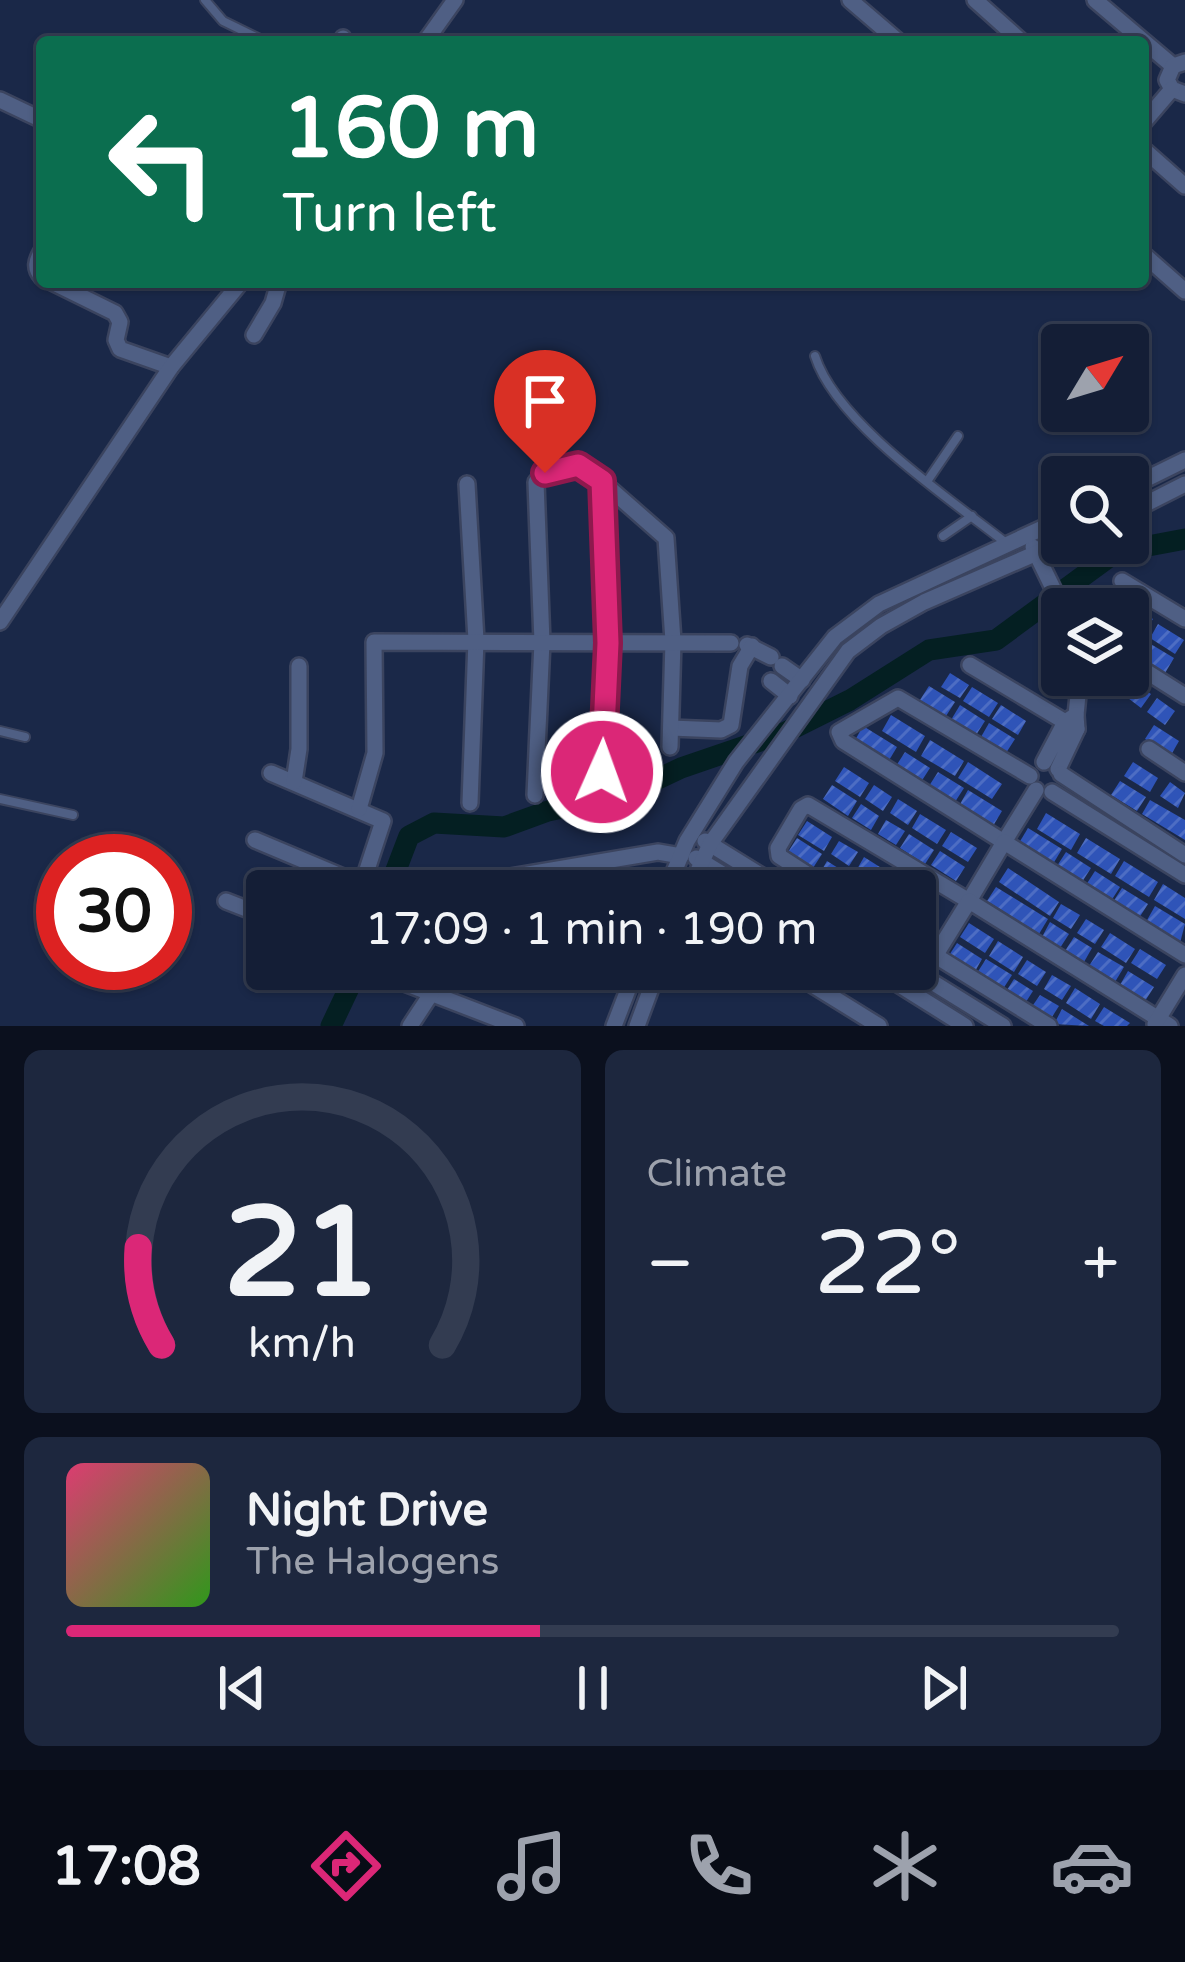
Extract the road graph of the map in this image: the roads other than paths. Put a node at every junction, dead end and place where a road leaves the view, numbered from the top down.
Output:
1 (205, 0) edge
2 (455, 0) edge
3 (850, 0) edge
4 (975, 0) edge
5 (1095, 0) edge
6 (254, 36) edge
7 (429, 36) edge
8 (892, 36) edge
9 (1015, 36) edge
10 (1142, 36) edge
11 (1149, 41) edge
12 (1179, 64) edge
13 (1178, 92) edge
14 (0, 100) edge
15 (36, 117) edge
16 (1149, 118) edge
17 (1149, 154) edge
18 (1185, 186) edge
19 (1149, 259) edge
20 (64, 288) edge
21 (236, 288) edge
22 (277, 288) edge
23 (1185, 291) edge
24 (254, 335) dead end
25 (815, 356) dead end
26 (171, 368) junction
27 (958, 436) dead end
28 (1185, 460) edge
29 (1149, 478) edge
30 (928, 480) junction
31 (602, 481) junction
32 (467, 484) dead end
33 (1185, 484) edge
34 (1149, 502) edge
35 (972, 516) junction
36 (1041, 529) edge
37 (943, 536) dead end
38 (1027, 536) junction
39 (1007, 544) junction
40 (1041, 551) edge
41 (1036, 553) junction
42 (1122, 581) dead end
43 (1053, 588) edge
44 (1185, 620) edge
45 (0, 622) edge
46 (476, 640) junction
47 (673, 641) junction
48 (542, 642) junction
49 (608, 643) junction
50 (748, 652) junction
51 (970, 664) dead end
52 (299, 666) dead end
53 (771, 669) junction
54 (1149, 673) edge
55 (802, 680) junction
56 (790, 696) junction
57 (1077, 696) edge
58 (1185, 696) edge
59 (771, 718) junction
60 (1073, 722) junction
61 (671, 728) junction
62 (0, 730) edge
63 (25, 737) dead end
64 (781, 741) junction
65 (670, 747) dead end
66 (1149, 749) dead end
67 (1054, 768) junction
68 (602, 772) dead end
69 (1185, 772) edge
70 (271, 773) dead end
71 (294, 782) junction
72 (1039, 786) junction
73 (535, 795) dead end
74 (0, 800) edge
75 (470, 802) dead end
76 (359, 809) junction
77 (74, 814) dead end
78 (692, 833) junction
79 (255, 840) dead end
80 (1004, 842) junction
81 (710, 844) junction
82 (682, 853) junction
83 (1185, 855) edge
84 (702, 861) junction
85 (560, 868) junction
86 (321, 870) edge
87 (368, 870) edge
88 (551, 870) edge
89 (565, 870) edge
90 (675, 870) edge
91 (698, 870) edge
92 (716, 870) edge
93 (751, 870) edge
94 (801, 870) edge
95 (916, 870) edge
96 (1185, 875) edge
97 (936, 882) edge
98 (226, 901) dead end
99 (969, 902) junction
100 (246, 909) edge
101 (936, 954) edge
102 (1185, 955) edge
103 (936, 957) edge
104 (1185, 975) edge
105 (936, 984) edge
106 (420, 990) edge
107 (432, 990) edge
108 (627, 990) edge
109 (651, 990) edge
110 (822, 990) edge
111 (908, 990) edge
112 (430, 994) junction
113 (1161, 1024) edge
114 (640, 1025) edge
115 (410, 1026) edge
116 (515, 1026) edge
117 (614, 1026) edge
118 (880, 1026) edge
119 (965, 1026) edge
120 (1003, 1026) edge
121 (1049, 1026) edge

1 - 6 lane
2 - 7 street
3 - 8 street
4 - 9 street
5 - 10 street
11 - 12 street
12 - 13 street
13 - 16 street
14 - 15 street
17 - 18 street
19 - 23 street
20 - 26 street
21 - 26 street
22 - 24 street
25 - 30 lane
26 - 45 street
27 - 30 lane
28 - 29 street
30 - 35 lane
31 - 47 street
31 - 48 street
31 - 49 street
32 - 46 street
33 - 34 street
35 - 37 lane
35 - 39 lane
36 - 38 street
38 - 39 street
38 - 41 street
39 - 55 street
40 - 41 street
41 - 43 street
41 - 64 street
42 - 44 street
46 - 48 street
46 - 75 street
46 - 76 street
47 - 49 street
47 - 50 street
47 - 61 street
48 - 49 street
48 - 73 street
49 - 68 street
50 - 53 street
50 - 61 street
51 - 60 street
52 - 71 street
53 - 55 street
53 - 56 street
54 - 58 street
55 - 56 street
56 - 59 street
57 - 60 street
59 - 64 street
59 - 78 street
60 - 67 street
61 - 65 street
62 - 63 lane
64 - 81 street
66 - 69 street
67 - 72 street
67 - 72 street
67 - 83 street
70 - 71 street
71 - 76 street
72 - 80 street
72 - 80 street
72 - 96 street
74 - 77 lane
76 - 87 street
78 - 81 street
78 - 82 street
79 - 86 street
80 - 99 street
80 - 102 street
81 - 84 street
81 - 93 street
82 - 84 street
82 - 85 street
82 - 90 street
84 - 91 street
84 - 92 street
85 - 88 street
85 - 89 street
94 - 95 street
97 - 99 street
98 - 100 street
99 - 101 street
99 - 113 street
103 - 121 street
104 - 113 street
105 - 120 street
106 - 112 street
107 - 112 street
108 - 117 street
109 - 114 street
110 - 118 street
111 - 119 street
112 - 115 street
112 - 116 street

